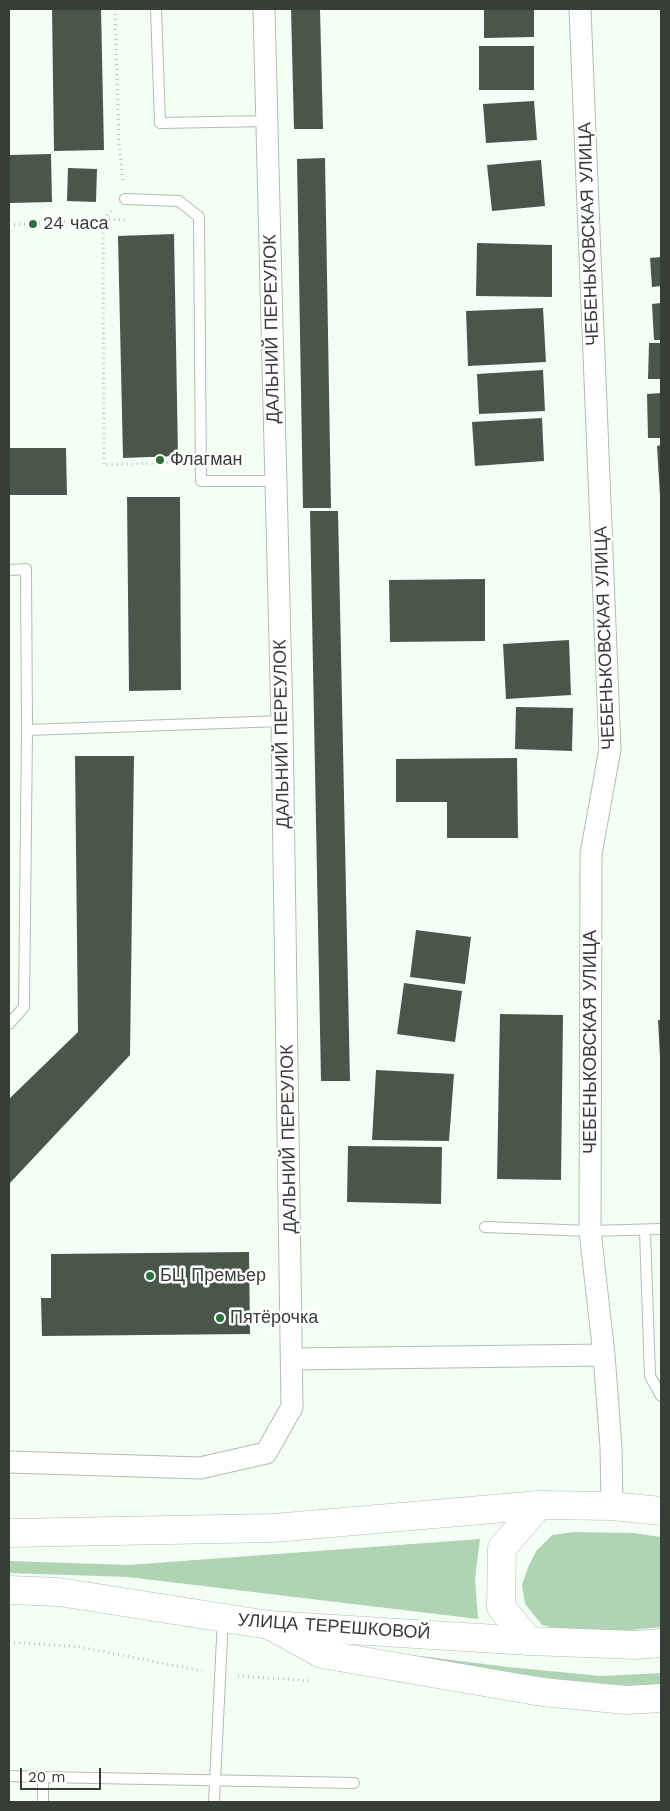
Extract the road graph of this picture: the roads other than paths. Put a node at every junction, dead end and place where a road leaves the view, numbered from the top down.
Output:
1 (156, 9) edge
2 (264, 9) edge
3 (580, 9) edge
4 (267, 122) junction
5 (125, 199) road end
6 (276, 481) junction
7 (9, 570) edge
8 (282, 721) junction
9 (27, 730) junction
10 (9, 1024) edge
11 (486, 1227) dead end
12 (661, 1230) edge
13 (590, 1231) junction
14 (645, 1231) junction
15 (604, 1355) junction
16 (292, 1359) junction
17 (661, 1396) edge
18 (9, 1462) edge
19 (539, 1505) junction
20 (612, 1506) junction
21 (661, 1511) edge
22 (9, 1533) edge
23 (9, 1590) edge
24 (223, 1618) junction
25 (269, 1624) junction
26 (529, 1641) junction
27 (661, 1643) edge
28 (661, 1698) edge
29 (9, 1776) edge
30 (43, 1776) junction
31 (214, 1780) junction
32 (354, 1783) dead end
33 (43, 1802) edge
34 (214, 1802) edge

1 - 4 lane
2 - 4 street, ДАЛЬНИЙ ПЕРЕУЛОК
3 - 13 street, ЧЕБЕНЬКОВСКАЯ УЛИЦА
4 - 6 street, ДАЛЬНИЙ ПЕРЕУЛОК
5 - 6 lane
6 - 8 street, ДАЛЬНИЙ ПЕРЕУЛОК
7 - 9 lane
8 - 9 lane
8 - 16 street, ДАЛЬНИЙ ПЕРЕУЛОК
9 - 10 lane
11 - 13 lane
12 - 14 lane
13 - 14 lane
13 - 15 street, ЧЕБЕНЬКОВСКАЯ УЛИЦА
14 - 17 lane
15 - 16 street
15 - 20 street, ЧЕБЕНЬКОВСКАЯ УЛИЦА
16 - 18 street, ДАЛЬНИЙ ПЕРЕУЛОК
19 - 20 main road
19 - 22 main road
19 - 26 main road
20 - 21 main road
23 - 24 main road, УЛИЦА ТЕРЕШКОВОЙ
24 - 25 main road, УЛИЦА ТЕРЕШКОВОЙ
24 - 31 lane
25 - 26 main road, УЛИЦА ТЕРЕШКОВОЙ
25 - 28 main road
26 - 27 main road, УЛИЦА ТЕРЕШКОВОЙ
29 - 30 lane
30 - 31 lane
30 - 33 lane
31 - 32 lane
31 - 34 lane

